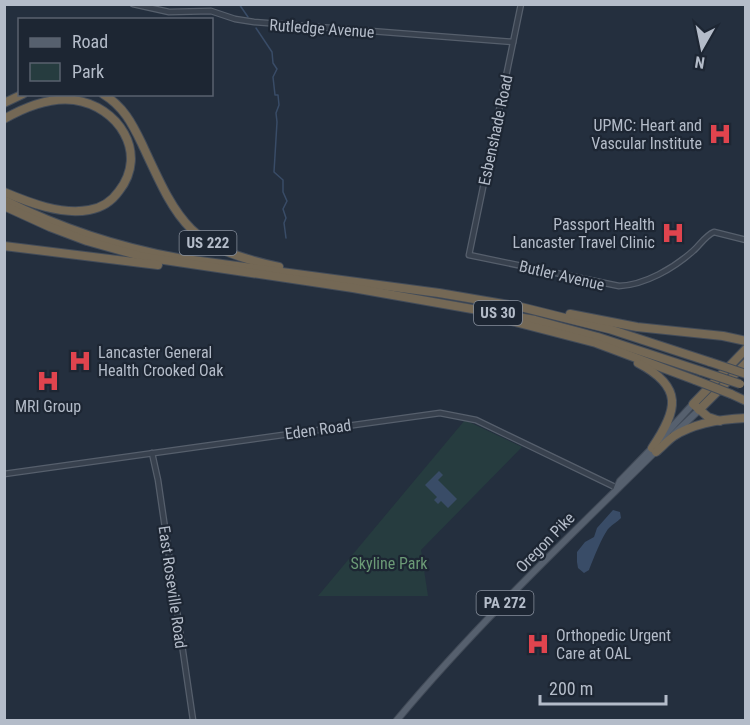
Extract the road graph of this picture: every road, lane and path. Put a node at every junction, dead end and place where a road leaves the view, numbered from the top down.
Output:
1 (132, 4) edge
2 (521, 4) edge
3 (513, 42) junction
4 (19, 96) edge
5 (106, 96) edge
6 (4, 103) edge
7 (4, 119) edge
8 (4, 192) edge
9 (4, 200) edge
10 (4, 207) edge
11 (746, 240) edge
12 (4, 246) edge
13 (469, 255) joint
14 (225, 271) junction
15 (290, 280) junction
16 (387, 286) junction
17 (521, 307) junction
18 (746, 334) edge
19 (723, 336) junction
20 (746, 341) edge
21 (596, 343) junction
22 (746, 349) edge
23 (746, 363) edge
24 (746, 374) edge
25 (743, 385) edge
26 (746, 401) edge
27 (696, 407) junction
28 (746, 418) edge
29 (720, 421) junction
30 (654, 450) junction
31 (152, 453) junction
32 (4, 474) edge
33 (617, 488) junction
34 (193, 720) edge
35 (397, 720) edge

1 - 3 street, Rutledge Avenue
2 - 3 street, Esbenshade Road
3 - 13 street, Esbenshade Road
4 - 6 highway
5 - 16 highway, US 222
7 - 8 highway
9 - 16 highway, US 30
10 - 14 highway, US 30
11 - 13 street, Butler Avenue
12 - 14 highway, US 222
14 - 15 highway, US 30
15 - 21 highway
15 - 25 highway, US 30, bridge
16 - 17 highway, US 30
17 - 19 highway
17 - 24 highway, US 30, bridge
18 - 19 highway
19 - 20 highway
21 - 26 highway, bridge
21 - 30 highway
22 - 27 highway, Oregon Pike / PA 272
23 - 27 highway, Oregon Pike / PA 272
27 - 29 highway
27 - 30 main road, Oregon Pike / PA 272
28 - 29 highway
29 - 30 highway
30 - 33 main road, Oregon Pike / PA 272
31 - 32 street, Eden Road
31 - 33 street, Eden Road
31 - 34 street, East Roseville Road
33 - 35 main road, Oregon Pike / PA 272

